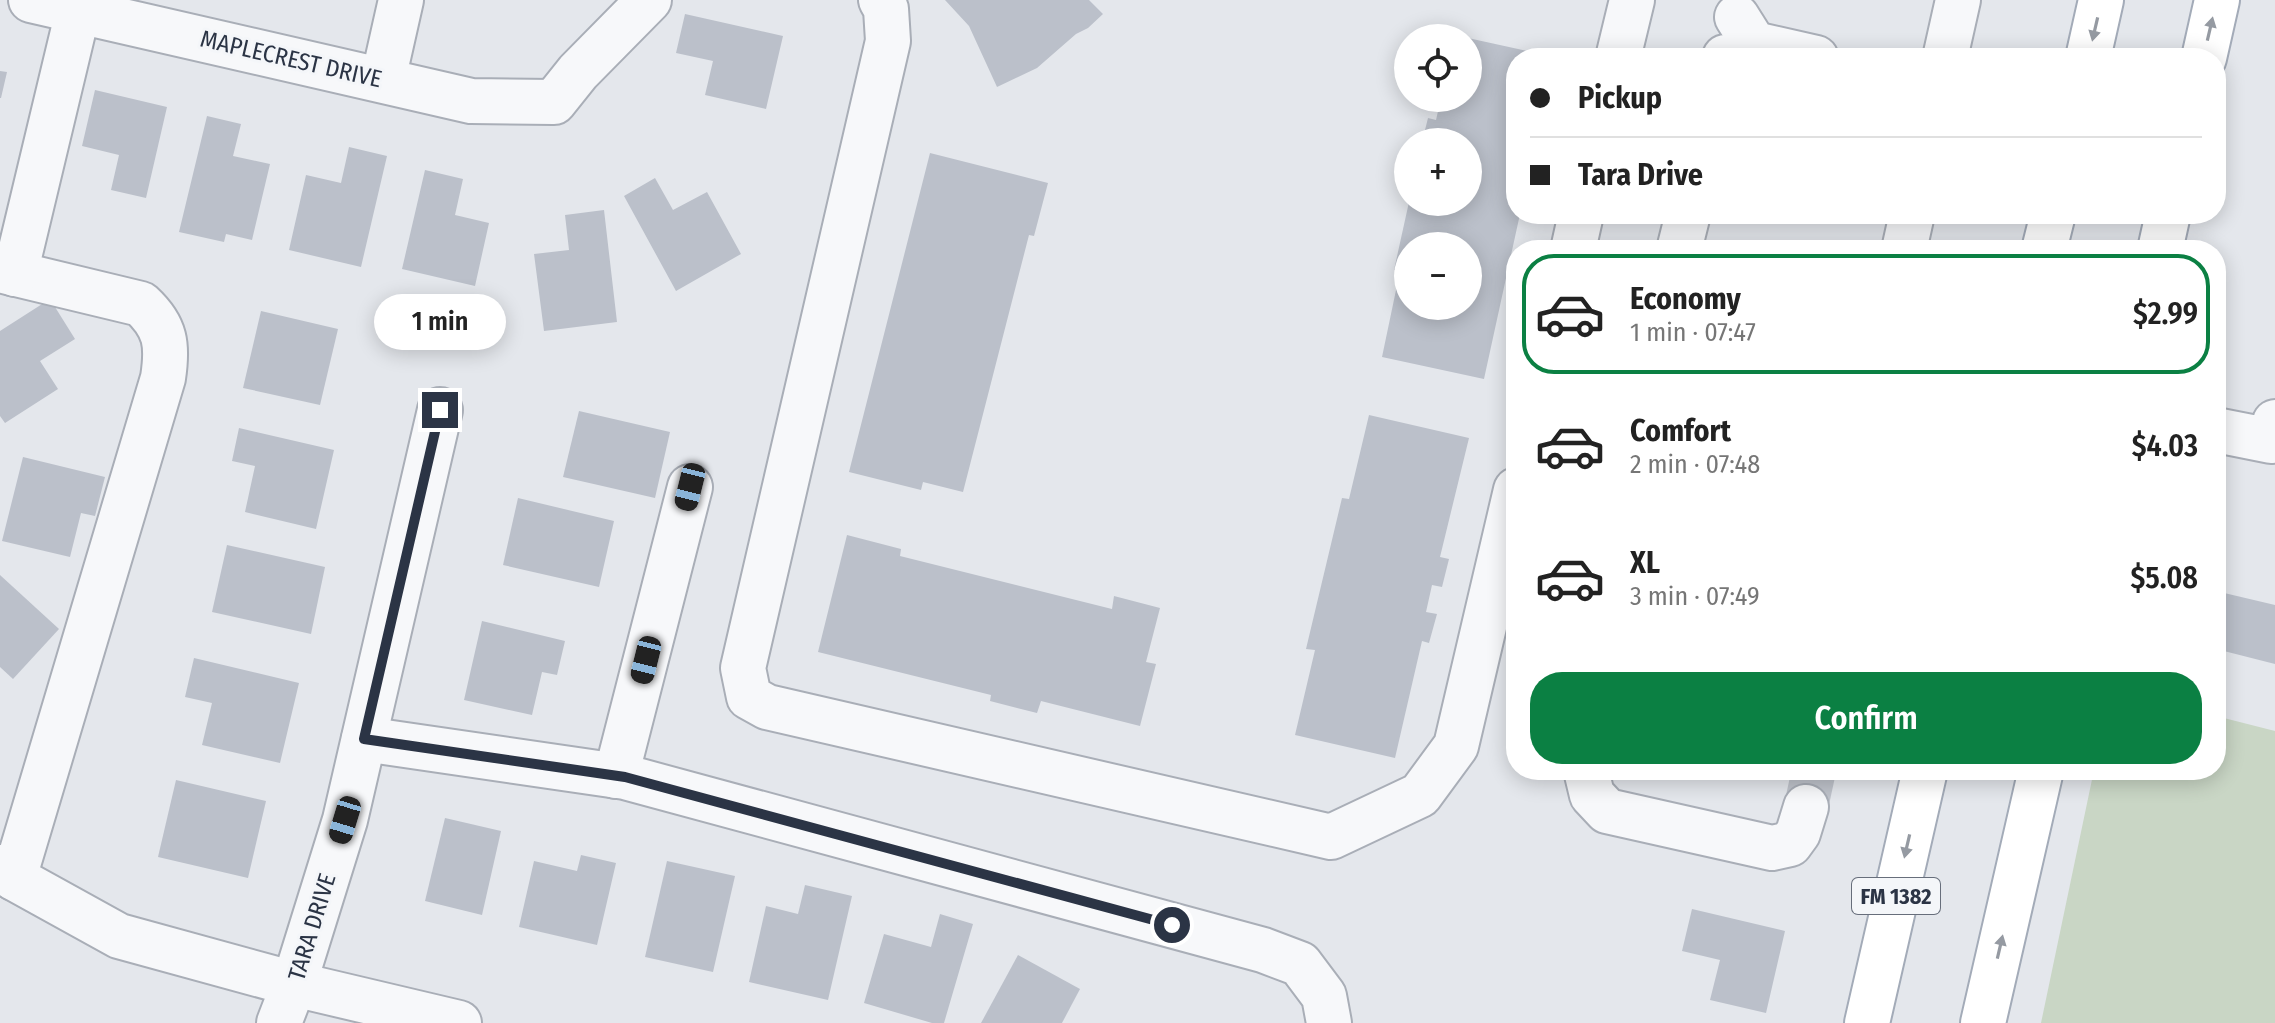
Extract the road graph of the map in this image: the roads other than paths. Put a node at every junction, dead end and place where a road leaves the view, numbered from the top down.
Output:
1 (31, 0) edge
2 (401, 0) edge
3 (649, 0) edge
4 (881, 0) edge
5 (1632, 0) edge
6 (1958, 0) edge
7 (2101, 0) edge
8 (2217, 0) edge
9 (78, 11) junction
10 (142, 12) edge
11 (1732, 38) edge
12 (1620, 48) edge
13 (1772, 48) edge
14 (1947, 48) edge
15 (2090, 48) edge
16 (2206, 48) edge
17 (383, 80) junction
18 (7, 272) edge
19 (440, 410) dead end
20 (2226, 431) edge
21 (2274, 435) edge
22 (690, 487) dead end
23 (1506, 533) edge
24 (364, 739) junction
25 (616, 776) junction
26 (1588, 780) edge
27 (1923, 780) edge
28 (2039, 780) edge
29 (1806, 807) tunnel mouth
30 (7, 872) edge
31 (287, 1004) edge
32 (459, 1023) edge
33 (1329, 1023) edge
34 (1867, 1023) edge
35 (1983, 1023) edge

1 - 9 street, MAPLECREST DRIVE
2 - 17 street
3 - 17 street, MAPLECREST DRIVE
4 - 23 street
5 - 12 street
6 - 14 street
7 -> 15 main road
16 -> 8 main road
9 - 10 street, MAPLECREST DRIVE
9 - 18 street
10 - 17 street, MAPLECREST DRIVE
11 - 13 street
18 - 30 street
19 - 24 street, TARA DRIVE
20 - 21 street
22 - 25 street
24 - 25 street
24 - 31 street, TARA DRIVE
25 - 33 street
26 - 29 street
27 -> 34 main road, FM 1382
35 -> 28 main road
30 - 31 street
31 - 32 street

